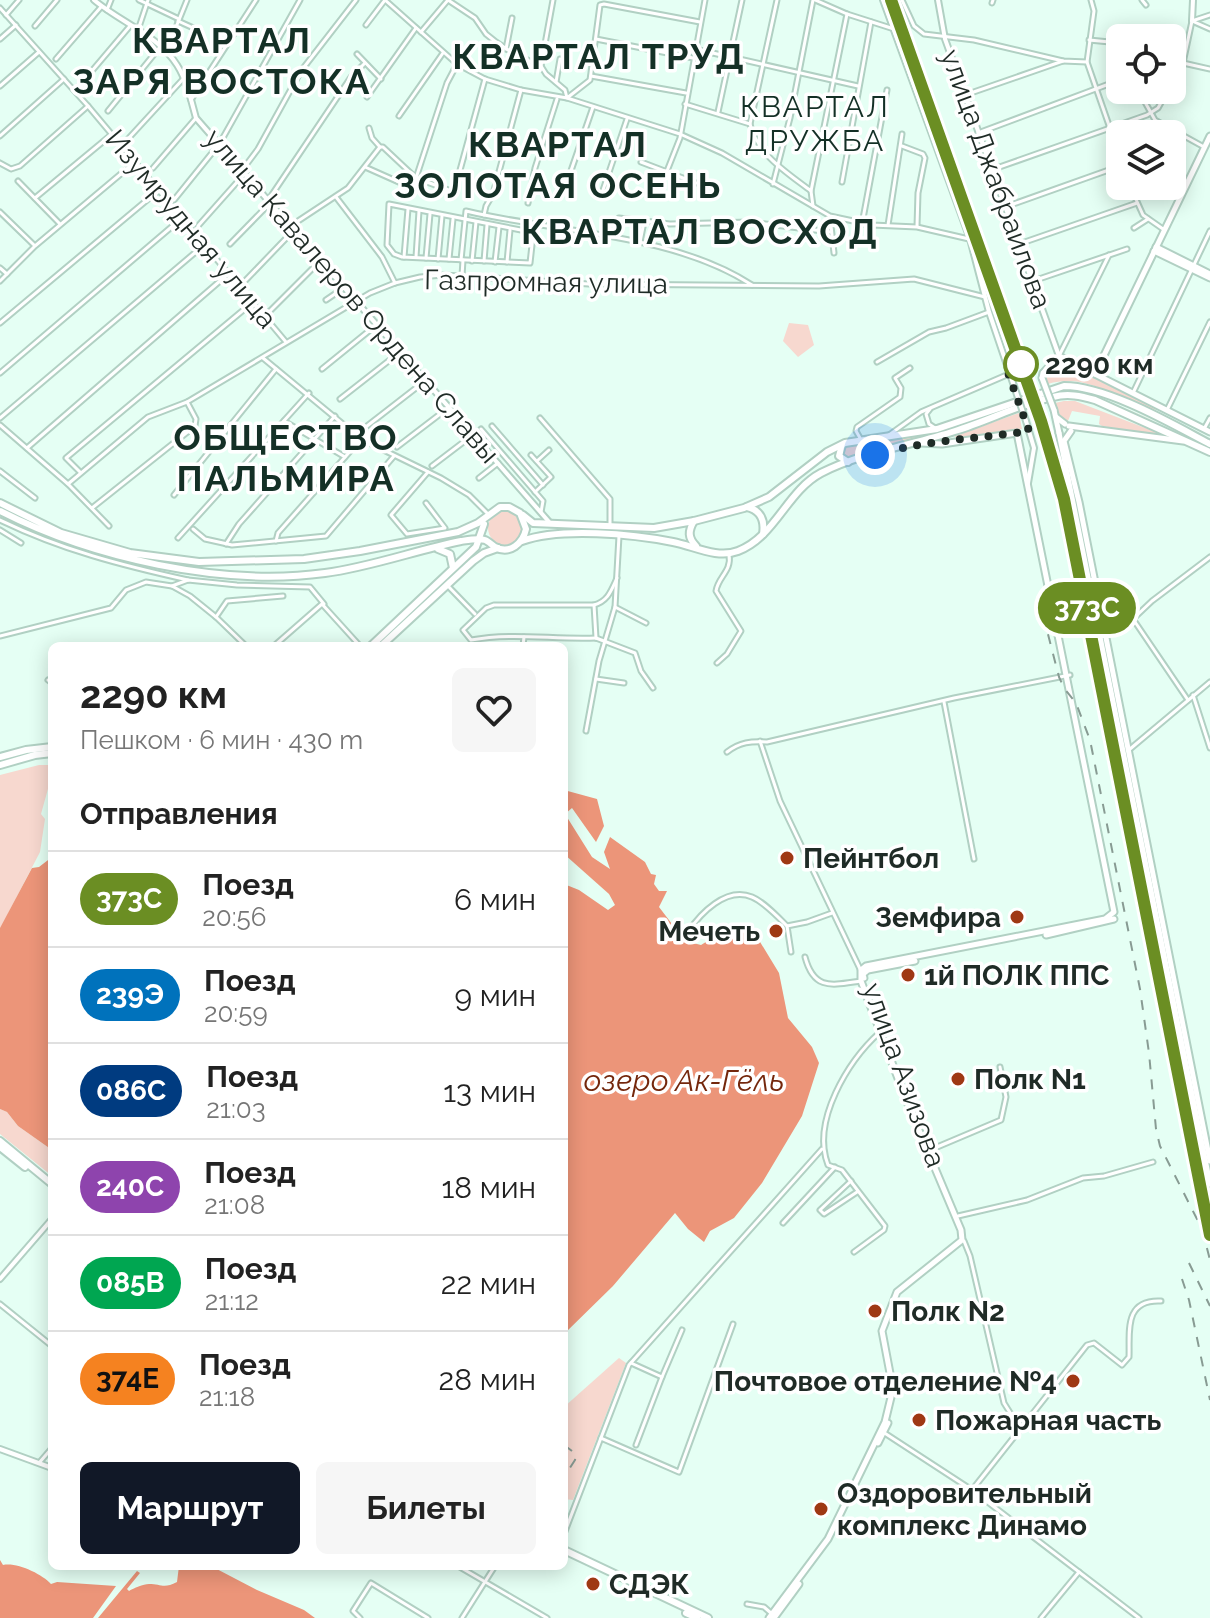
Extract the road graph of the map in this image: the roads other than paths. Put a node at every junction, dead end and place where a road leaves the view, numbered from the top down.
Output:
1 (19, 0) edge
2 (57, 0) edge
3 (94, 0) edge
4 (111, 0) edge
5 (139, 0) edge
6 (187, 0) edge
7 (256, 0) edge
8 (300, 0) edge
9 (356, 0) edge
10 (385, 0) edge
11 (448, 0) edge
12 (553, 0) edge
13 (705, 0) edge
14 (742, 0) edge
15 (777, 0) edge
16 (814, 0) edge
17 (883, 0) edge
18 (902, 0) edge
19 (938, 0) edge
20 (1091, 0) edge
21 (1142, 0) edge
22 (1193, 0) edge
23 (148, 2) edge
24 (1146, 5) dead end
25 (0, 8) edge
26 (104, 8) junction
27 (847, 14) junction
28 (6, 15) junction
29 (1210, 15) edge
30 (512, 18) dead end
31 (179, 20) junction
32 (1192, 21) junction
33 (700, 22) junction
34 (871, 22) junction
35 (16, 25) junction
36 (366, 25) dead end
37 (35, 26) dead end
38 (130, 26) junction
39 (416, 28) junction
40 (894, 29) junction
41 (1210, 29) edge
42 (137, 31) junction
43 (200, 31) dead end
44 (421, 32) junction
45 (0, 39) edge
46 (596, 39) junction
47 (945, 39) junction
48 (1089, 40) junction
49 (1106, 42) edge
50 (160, 47) junction
51 (506, 49) junction
52 (695, 49) junction
53 (1186, 49) edge
54 (39, 51) junction
55 (443, 52) junction
56 (166, 53) junction
57 (357, 54) dead end
58 (731, 57) junction
59 (693, 58) junction
60 (56, 59) dead end
61 (560, 59) dead end
62 (1063, 61) junction
63 (1087, 62) junction
64 (365, 63) junction
65 (457, 64) junction
66 (764, 64) junction
67 (1186, 64) edge
68 (541, 66) junction
69 (1210, 69) edge
70 (800, 72) junction
71 (591, 76) junction
72 (184, 77) junction
73 (64, 79) junction
74 (381, 79) junction
75 (485, 79) junction
76 (832, 81) junction
77 (556, 82) junction
78 (80, 85) dead end
79 (1106, 85) edge
80 (0, 86) edge
81 (858, 86) junction
82 (1097, 89) junction
83 (521, 90) junction
84 (887, 90) dead end
85 (687, 93) junction
86 (965, 95) junction
87 (367, 97) dead end
88 (557, 97) junction
89 (567, 98) junction
90 (191, 100) junction
91 (685, 104) junction
92 (1147, 104) edge
93 (1161, 104) edge
94 (88, 106) junction
95 (593, 107) junction
96 (108, 111) dead end
97 (718, 112) junction
98 (1153, 112) junction
99 (399, 116) dead end
100 (196, 118) junction
101 (627, 119) junction
102 (1108, 120) edge
103 (1130, 120) edge
104 (750, 124) junction
105 (369, 128) dead end
106 (1106, 128) edge
107 (978, 133) junction
108 (680, 134) junction
109 (902, 134) dead end
110 (111, 135) junction
111 (0, 136) edge
112 (1210, 136) edge
113 (127, 140) dead end
114 (220, 143) junction
115 (902, 146) junction
116 (380, 147) junction
117 (1204, 147) junction
118 (135, 162) junction
119 (641, 162) dead end
120 (0, 163) edge
121 (778, 166) junction
122 (365, 167) junction
123 (153, 168) dead end
124 (244, 170) junction
125 (991, 170) junction
126 (667, 171) junction
127 (1106, 171) edge
128 (416, 178) junction
129 (18, 181) dead end
130 (842, 182) dead end
131 (401, 183) dead end
132 (696, 183) dead end
133 (1186, 183) edge
134 (773, 185) junction
135 (565, 188) dead end
136 (159, 190) junction
137 (811, 191) junction
138 (602, 193) dead end
139 (336, 197) junction
140 (35, 198) junction
141 (174, 200) dead end
142 (1136, 200) edge
143 (1178, 200) edge
144 (270, 201) junction
145 (528, 203) dead end
146 (1137, 203) junction
147 (813, 206) junction
148 (1005, 207) junction
149 (408, 208) junction
150 (419, 211) junction
151 (0, 212) edge
152 (430, 213) junction
153 (484, 215) junction
154 (442, 216) junction
155 (830, 216) junction
156 (182, 218) junction
157 (453, 218) junction
158 (619, 218) dead end
159 (464, 219) junction
160 (1148, 219) junction
161 (476, 222) junction
162 (644, 222) junction
163 (60, 224) junction
164 (862, 224) junction
165 (487, 225) junction
166 (887, 225) junction
167 (198, 226) dead end
168 (293, 227) junction
169 (499, 227) junction
170 (917, 227) junction
171 (1134, 228) dead end
172 (510, 229) junction
173 (1164, 230) junction
174 (1210, 231) edge
175 (831, 232) junction
176 (970, 239) junction
177 (640, 243) junction
178 (230, 244) dead end
179 (1019, 244) junction
180 (204, 245) junction
181 (35, 246) junction
182 (1127, 249) dead end
183 (1155, 249) junction
184 (834, 253) dead end
185 (1109, 255) junction
186 (404, 257) junction
187 (416, 257) junction
188 (426, 258) junction
189 (321, 259) junction
190 (438, 259) junction
191 (449, 259) junction
192 (462, 260) junction
193 (472, 261) junction
194 (484, 261) junction
195 (495, 262) junction
196 (507, 262) junction
197 (0, 268) edge
198 (1193, 268) junction
199 (7, 274) junction
200 (228, 274) junction
201 (462, 276) junction
202 (1210, 276) edge
203 (0, 281) edge
204 (1033, 281) junction
205 (244, 282) dead end
206 (395, 283) junction
207 (752, 285) junction
208 (345, 287) junction
209 (985, 297) junction
210 (326, 300) dead end
211 (357, 300) junction
212 (253, 302) junction
213 (269, 312) dead end
214 (989, 312) junction
215 (1210, 322) edge
216 (0, 323) edge
217 (377, 325) junction
218 (286, 342) junction
219 (401, 352) junction
220 (1059, 356) junction
221 (263, 358) junction
222 (877, 362) dead end
223 (910, 368) dead end
224 (276, 369) junction
225 (322, 369) dead end
226 (0, 373) edge
227 (1009, 374) junction
228 (1095, 374) junction
229 (425, 381) junction
230 (309, 393) junction
231 (1051, 393) junction
232 (1133, 393) junction
233 (340, 399) dead end
234 (187, 402) junction
235 (936, 404) junction
236 (449, 407) junction
237 (1167, 410) junction
238 (335, 415) junction
239 (1157, 416) junction
240 (0, 418) edge
241 (540, 418) dead end
242 (1210, 418) edge
243 (284, 421) junction
244 (0, 425) edge
245 (367, 426) dead end
246 (492, 426) dead end
247 (481, 429) dead end
248 (1065, 430) junction
249 (1029, 431) junction
250 (1207, 431) edge
251 (1017, 433) junction
252 (474, 434) junction
253 (940, 436) junction
254 (886, 437) junction
255 (1173, 437) junction
256 (1192, 438) junction
257 (314, 439) junction
258 (361, 439) junction
259 (863, 440) junction
260 (845, 443) junction
261 (1210, 444) edge
262 (397, 447) dead end
263 (27, 448) junction
264 (549, 450) dead end
265 (1210, 452) edge
266 (531, 455) dead end
267 (394, 456) junction
268 (504, 456) junction
269 (345, 457) junction
270 (537, 461) junction
271 (498, 462) junction
272 (848, 462) junction
273 (432, 466) dead end
274 (0, 471) edge
275 (80, 472) junction
276 (428, 472) junction
277 (479, 478) dead end
278 (1027, 483) junction
279 (68, 484) junction
280 (543, 485) junction
281 (535, 492) junction
282 (174, 495) dead end
283 (35, 498) dead end
284 (0, 503) edge
285 (426, 503) dead end
286 (92, 508) junction
287 (744, 508) junction
288 (0, 511) edge
289 (541, 512) junction
290 (520, 513) junction
291 (488, 515) junction
292 (0, 520) edge
293 (694, 521) junction
294 (551, 525) junction
295 (109, 526) dead end
296 (610, 526) junction
297 (193, 529) dead end
298 (0, 530) edge
299 (763, 534) junction
300 (619, 536) junction
301 (178, 538) dead end
302 (484, 540) junction
303 (276, 541) junction
304 (522, 541) junction
305 (21, 543) dead end
306 (226, 544) junction
307 (434, 548) junction
308 (498, 548) junction
309 (698, 548) junction
310 (729, 554) junction
311 (1210, 557) edge
312 (452, 571) junction
313 (617, 578) junction
314 (188, 580) junction
315 (445, 583) junction
316 (172, 586) junction
317 (283, 596) dead end
318 (323, 604) junction
319 (594, 605) junction
320 (615, 607) junction
321 (477, 615) junction
322 (216, 617) junction
323 (646, 623) dead end
324 (0, 636) edge
325 (524, 637) junction
326 (596, 638) junction
327 (563, 639) joint
328 (471, 640) joint
329 (242, 642) edge
330 (279, 642) edge
331 (356, 642) edge
332 (376, 642) edge
333 (385, 642) edge
334 (523, 642) edge
335 (604, 642) junction
336 (717, 663) dead end
337 (1068, 675) junction
338 (596, 679) junction
339 (1210, 682) edge
340 (624, 683) dead end
341 (653, 688) dead end
342 (1193, 695) junction
343 (944, 700) junction
344 (1188, 700) junction
345 (586, 731) dead end
346 (760, 741) junction
347 (48, 747) edge
348 (1210, 748) edge
349 (727, 752) dead end
350 (1127, 752) junction
351 (48, 753) edge
352 (0, 757) edge
353 (0, 765) edge
354 (974, 859) dead end
355 (832, 913) junction
356 (787, 926) junction
357 (688, 932) dead end
358 (791, 952) dead end
359 (805, 957) dead end
360 (862, 976) junction
361 (880, 1032) junction
362 (1000, 1067) dead end
363 (0, 1144) edge
364 (822, 1149) junction
365 (930, 1150) junction
366 (1210, 1161) edge
367 (1153, 1162) dead end
368 (835, 1167) junction
369 (851, 1181) junction
370 (48, 1184) edge
371 (1210, 1184) edge
372 (858, 1191) junction
373 (958, 1216) junction
374 (783, 1223) dead end
375 (48, 1224) edge
376 (964, 1241) junction
377 (854, 1252) dead end
378 (0, 1279) edge
379 (1161, 1301) dead end
380 (0, 1304) edge
381 (733, 1324) dead end
382 (682, 1330) dead end
383 (48, 1343) edge
384 (631, 1363) junction
385 (662, 1377) junction
386 (883, 1432) junction
387 (1015, 1435) junction
388 (601, 1438) junction
389 (636, 1445) dead end
390 (0, 1449) edge
391 (48, 1453) edge
392 (39, 1463) junction
393 (48, 1466) edge
394 (972, 1490) junction
395 (568, 1524) edge
396 (568, 1554) edge
397 (568, 1554) edge
398 (465, 1570) edge
399 (493, 1570) edge
400 (1079, 1572) junction
401 (486, 1581) junction
402 (747, 1604) dead end
403 (772, 1617) edge
404 (360, 1618) edge
405 (428, 1618) edge
406 (462, 1618) edge
407 (547, 1618) edge
408 (697, 1618) edge
409 (708, 1618) edge
410 (1041, 1618) edge
411 (1139, 1618) edge

1 - 28 street
2 - 37 street
3 - 26 street, улица Кавалеров Ордена Славы
4 - 26 street
5 - 23 street
6 - 31 street
7 - 90 street
8 - 114 street
9 - 124 street
10 - 36 street
10 - 39 street
11 - 44 street
11 - 51 street
12 - 68 street
13 - 33 street
14 - 58 street
15 - 66 street
16 - 27 street
16 - 70 street
17 - 40 street, улица Азизова
18 - 47 street
19 - 47 street, улица Джабраилова
20 - 48 street
21 - 24 street
22 - 32 street
23 - 31 street
23 - 42 street
25 - 28 street, Изумрудная улица
26 - 38 street, улица Кавалеров Ордена Славы
26 - 60 street
27 - 34 street
27 - 76 street
28 - 35 street, Изумрудная улица
29 - 32 street
30 - 51 street
31 - 43 street
31 - 56 street
32 - 41 street
32 - 53 street
33 - 46 street
33 - 52 street
34 - 40 street
34 - 81 street
35 - 45 street
35 - 54 street, Изумрудная улица
38 - 42 street, улица Кавалеров Ордена Славы
38 - 78 street
39 - 44 street
39 - 74 street
40 - 176 street, улица Азизова
42 - 50 street, улица Кавалеров Ордена Славы
44 - 55 street
46 - 59 street
46 - 71 street
47 - 62 street
47 - 86 street, улица Джабраилова
48 - 49 street
48 - 63 street
50 - 56 street, улица Кавалеров Ордена Славы
50 - 96 street
51 - 68 street
52 - 58 street
52 - 59 street
54 - 73 street, Изумрудная улица
54 - 80 street
55 - 65 street
55 - 99 street
56 - 72 street, улица Кавалеров Ордена Славы
57 - 64 street
58 - 66 street
58 - 97 street
59 - 85 street
61 - 77 street
62 - 63 street
62 - 86 street
63 - 82 street
64 - 74 street
64 - 144 street
65 - 75 street
65 - 128 street
66 - 70 street
66 - 104 street
67 - 69 street
68 - 77 street
70 - 76 street
70 - 121 street
71 - 85 street
71 - 89 street
72 - 90 street, улица Кавалеров Ордена Славы
72 - 113 street
73 - 94 street, Изумрудная улица
73 - 111 street
74 - 87 street
75 - 83 street
75 - 128 street
76 - 81 street
76 - 137 street
77 - 89 street
79 - 82 street
81 - 130 street
82 - 102 street
82 - 107 street
83 - 88 street
83 - 153 street
84 - 164 street
85 - 91 street
86 - 107 street, улица Джабраилова
88 - 89 street
88 - 145 street
89 - 95 street
90 - 100 street, улица Кавалеров Ордена Славы
91 - 97 street
91 - 108 street
92 - 98 street
93 - 98 street
94 - 110 street, Изумрудная улица
94 - 120 street
95 - 101 street
95 - 135 street
97 - 104 street
98 - 103 street
98 - 117 street
100 - 114 street, улица Кавалеров Ордена Славы
100 - 123 street
101 - 108 street
101 - 138 street
104 - 121 street
105 - 116 street
106 - 125 street
107 - 125 street, улица Джабраилова
108 - 126 street
108 - 134 street
109 - 115 street
110 - 118 street, Изумрудная улица
110 - 140 street
112 - 117 main road
114 - 124 street, улица Кавалеров Ордена Славы
114 - 141 street
115 - 166 street
115 - 170 street
116 - 122 street
116 - 128 street
117 - 133 main road
118 - 136 street, Изумрудная улица
118 - 163 street
119 - 126 street
121 - 134 street
121 - 137 street
122 - 131 street
122 - 139 street
124 - 144 street, улица Кавалеров Ордена Славы
124 - 167 street
125 - 148 street, улица Джабраилова
126 - 132 street
127 - 148 street
129 - 140 street
134 - 147 street
136 - 156 street, Изумрудная улица
136 - 216 street
137 - 147 street
139 - 168 street
139 - 206 street
140 - 163 street
142 - 146 street
143 - 173 main road
144 - 168 street, улица Кавалеров Ордена Славы
144 - 178 street
146 - 160 street
146 - 179 street
147 - 155 street
148 - 179 street, улица Джабраилова
149 - 150 street
149 - 186 street
149 - 186 street
150 - 152 street
150 - 187 street
151 - 181 street
152 - 154 street
152 - 188 street
153 - 159 street
153 - 177 street
154 - 157 street
154 - 190 street
155 - 164 street
155 - 175 street
156 - 180 street, Изумрудная улица
156 - 226 street
157 - 159 street
157 - 191 street
158 - 162 street
159 - 161 street
159 - 192 street
160 - 171 street
160 - 173 street
161 - 165 street
161 - 193 street
162 - 175 street
162 - 177 street
163 - 181 street
164 - 166 street
165 - 169 street
165 - 194 street
166 - 170 street
168 - 189 street, улица Кавалеров Ордена Славы
168 - 205 street
169 - 172 street
169 - 195 street
170 - 176 street
172 - 196 street
172 - 196 street
173 - 183 main road
174 - 198 street
175 - 184 street
176 - 209 street, улица Азизова
177 - 207 street
179 - 204 street, улица Джабраилова
180 - 200 street, Изумрудная улица
180 - 240 street
181 - 199 street
182 - 185 street
183 - 198 main road
183 - 228 main road
185 - 204 street
185 - 220 street
186 - 187 street
187 - 188 street
188 - 190 street
189 - 208 street, улица Кавалеров Ордена Славы
189 - 213 street
190 - 191 street
191 - 192 street
192 - 193 street
192 - 201 street
193 - 194 street
194 - 195 street
195 - 196 street
197 - 199 street
198 - 202 main road
198 - 232 street
199 - 203 street
200 - 212 street, Изумрудная улица
200 - 263 street
201 - 206 street, Газпромная улица
201 - 207 street, Газпромная улица
204 - 220 street, улица Джабраилова
206 - 211 street, Газпромная улица
207 - 209 street, Газпромная улица
208 - 210 street
208 - 211 street, улица Кавалеров Ордена Славы
209 - 214 street, улица Азизова
211 - 217 street, улица Кавалеров Ордена Славы
211 - 218 street, Газпромная улица
212 - 218 street, Изумрудная улица
212 - 275 street
214 - 222 street
214 - 227 street, улица Азизова
215 - 237 street
217 - 219 street, улица Кавалеров Ордена Славы
217 - 225 street
218 - 221 street, Газпромная улица
219 - 229 street, улица Кавалеров Ордена Славы
219 - 233 street
220 - 228 main road
220 - 248 main road, bridge
221 - 224 street, Изумрудная улица
221 - 234 street, Газпромная улица
223 - 259 street
224 - 230 street, Изумрудная улица
224 - 282 street
227 - 235 street
227 - 249 street, улица Азизова, bridge
228 - 232 main road
229 - 236 street, улица Кавалеров Ордена Славы
229 - 245 street
230 - 238 street, Изумрудная улица
230 - 243 street
231 - 239 main road
231 - 253 main road
231 - 255 main road
232 - 237 main road
234 - 275 street, Газпромная улица
234 - 286 street
235 - 253 street
235 - 254 street
236 - 252 street, улица Кавалеров Ордена Славы
236 - 262 street
237 - 239 main road
237 - 250 main road
238 - 257 street
238 - 258 street, Изумрудная улица
239 - 256 main road
241 - 296 street
242 - 250 street
243 - 257 street
243 - 301 street
244 - 263 street
246 - 280 street
247 - 268 street
248 - 255 main road
248 - 350 main road
249 - 251 street
249 - 278 street, улица Азизова
250 - 256 main road
251 - 253 main road
251 - 278 main road, улица Азизова
252 - 271 street, улица Кавалеров Ордена Славы
252 - 273 street
253 - 254 main road
253 - 272 main road
254 - 259 main road
255 - 256 main road
256 - 261 main road
256 - 265 main road
257 - 269 street
257 - 306 street
258 - 267 street, Изумрудная улица
258 - 269 street
259 - 260 main road
260 - 272 main road
260 - 287 main road
263 - 279 street
264 - 270 street
266 - 270 street
267 - 276 street, Изумрудная улица
267 - 303 street
268 - 271 street
268 - 281 street
269 - 303 street
270 - 280 street
271 - 277 street
271 - 289 street, улица Кавалеров Ордена Славы
272 - 299 main road
274 - 283 street
275 - 279 street, Газпромная улица
276 - 285 street
276 - 291 street, Изумрудная улица
278 - 337 main road, улица Азизова
279 - 286 street
280 - 281 street
281 - 289 street
284 - 291 main road
286 - 295 street
287 - 293 main road
287 - 299 main road
288 - 307 main road
289 - 294 street, улица Кавалеров Ордена Славы
290 - 291 main road
290 - 294 main road
290 - 304 main road
291 - 302 main road
292 - 314 street
293 - 296 main road
293 - 309 main road
294 - 296 main road
297 - 306 street
298 - 305 street
299 - 310 main road
300 - 304 main road
300 - 309 main road
300 - 313 street
302 - 307 main road
302 - 308 main road
302 - 312 main road
303 - 306 street
304 - 308 main road
307 - 312 main road
308 - 315 main road
309 - 310 main road
310 - 336 street
311 - 344 street
312 - 315 main road
313 - 319 street
313 - 320 street
314 - 316 street
314 - 318 street
315 - 321 street
315 - 332 main road
315 - 333 main road
316 - 322 street
316 - 324 street
317 - 322 street
318 - 330 street
318 - 331 street
319 - 321 street
319 - 326 street
320 - 323 street
320 - 335 street
321 - 328 street
322 - 329 street
325 - 327 street
325 - 328 street
325 - 334 street
326 - 327 street
326 - 335 street
335 - 338 street
335 - 341 street
337 - 343 street
337 - 360 main road, улица Азизова
338 - 340 street
338 - 345 street
339 - 342 street
342 - 344 street
342 - 348 street
343 - 346 street
343 - 354 street
344 - 350 street
346 - 349 street
346 - 355 street
347 - 352 main road
350 - 366 main road
350 - 371 main road
351 - 353 main road
355 - 356 street
355 - 360 street
356 - 357 street
356 - 358 street
359 - 360 street
360 - 361 main road, улица Азизова
360 - 365 main road, улица Азизова
361 - 364 street
361 - 386 main road, улица Азизова
362 - 365 street
363 - 370 main road
364 - 368 street
364 - 384 street
365 - 373 main road, улица Азизова
367 - 373 street
368 - 369 street
368 - 374 street
369 - 372 street
369 - 372 street
372 - 377 street
373 - 376 main road, улица Азизова
375 - 378 street
376 - 386 main road, улица Азизова
376 - 387 street
379 - 387 street
380 - 383 street
381 - 388 street
382 - 385 street
384 - 385 street
384 - 388 street
385 - 389 street
386 - 394 street
386 - 403 main road, улица Азизова
387 - 394 street
388 - 395 street
390 - 392 street
391 - 392 street
392 - 393 street
394 - 400 street
396 - 408 main road
397 - 409 main road
398 - 401 street
399 - 401 street
400 - 410 street
400 - 411 street
401 - 406 street
401 - 407 street
402 - 403 street
404 - 405 street

